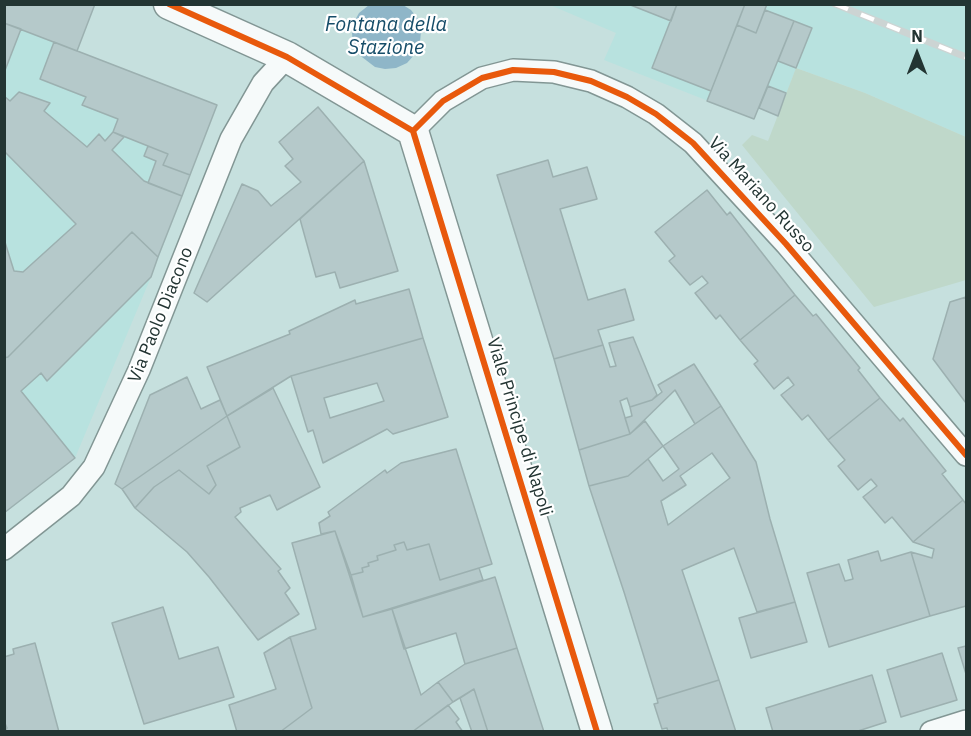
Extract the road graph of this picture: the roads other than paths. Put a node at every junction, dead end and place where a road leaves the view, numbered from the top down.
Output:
1 (169, 4) edge
2 (287, 57) junction
3 (413, 131) junction
4 (966, 455) edge
5 (4, 549) edge
6 (966, 721) edge
7 (597, 732) edge
8 (932, 732) edge

1 - 2 street
2 - 3 street
2 - 5 street, Via Paolo Diacono
3 - 4 street, Via Mariano Russo
3 - 7 street, Viale Principe di Napoli
6 - 8 street

